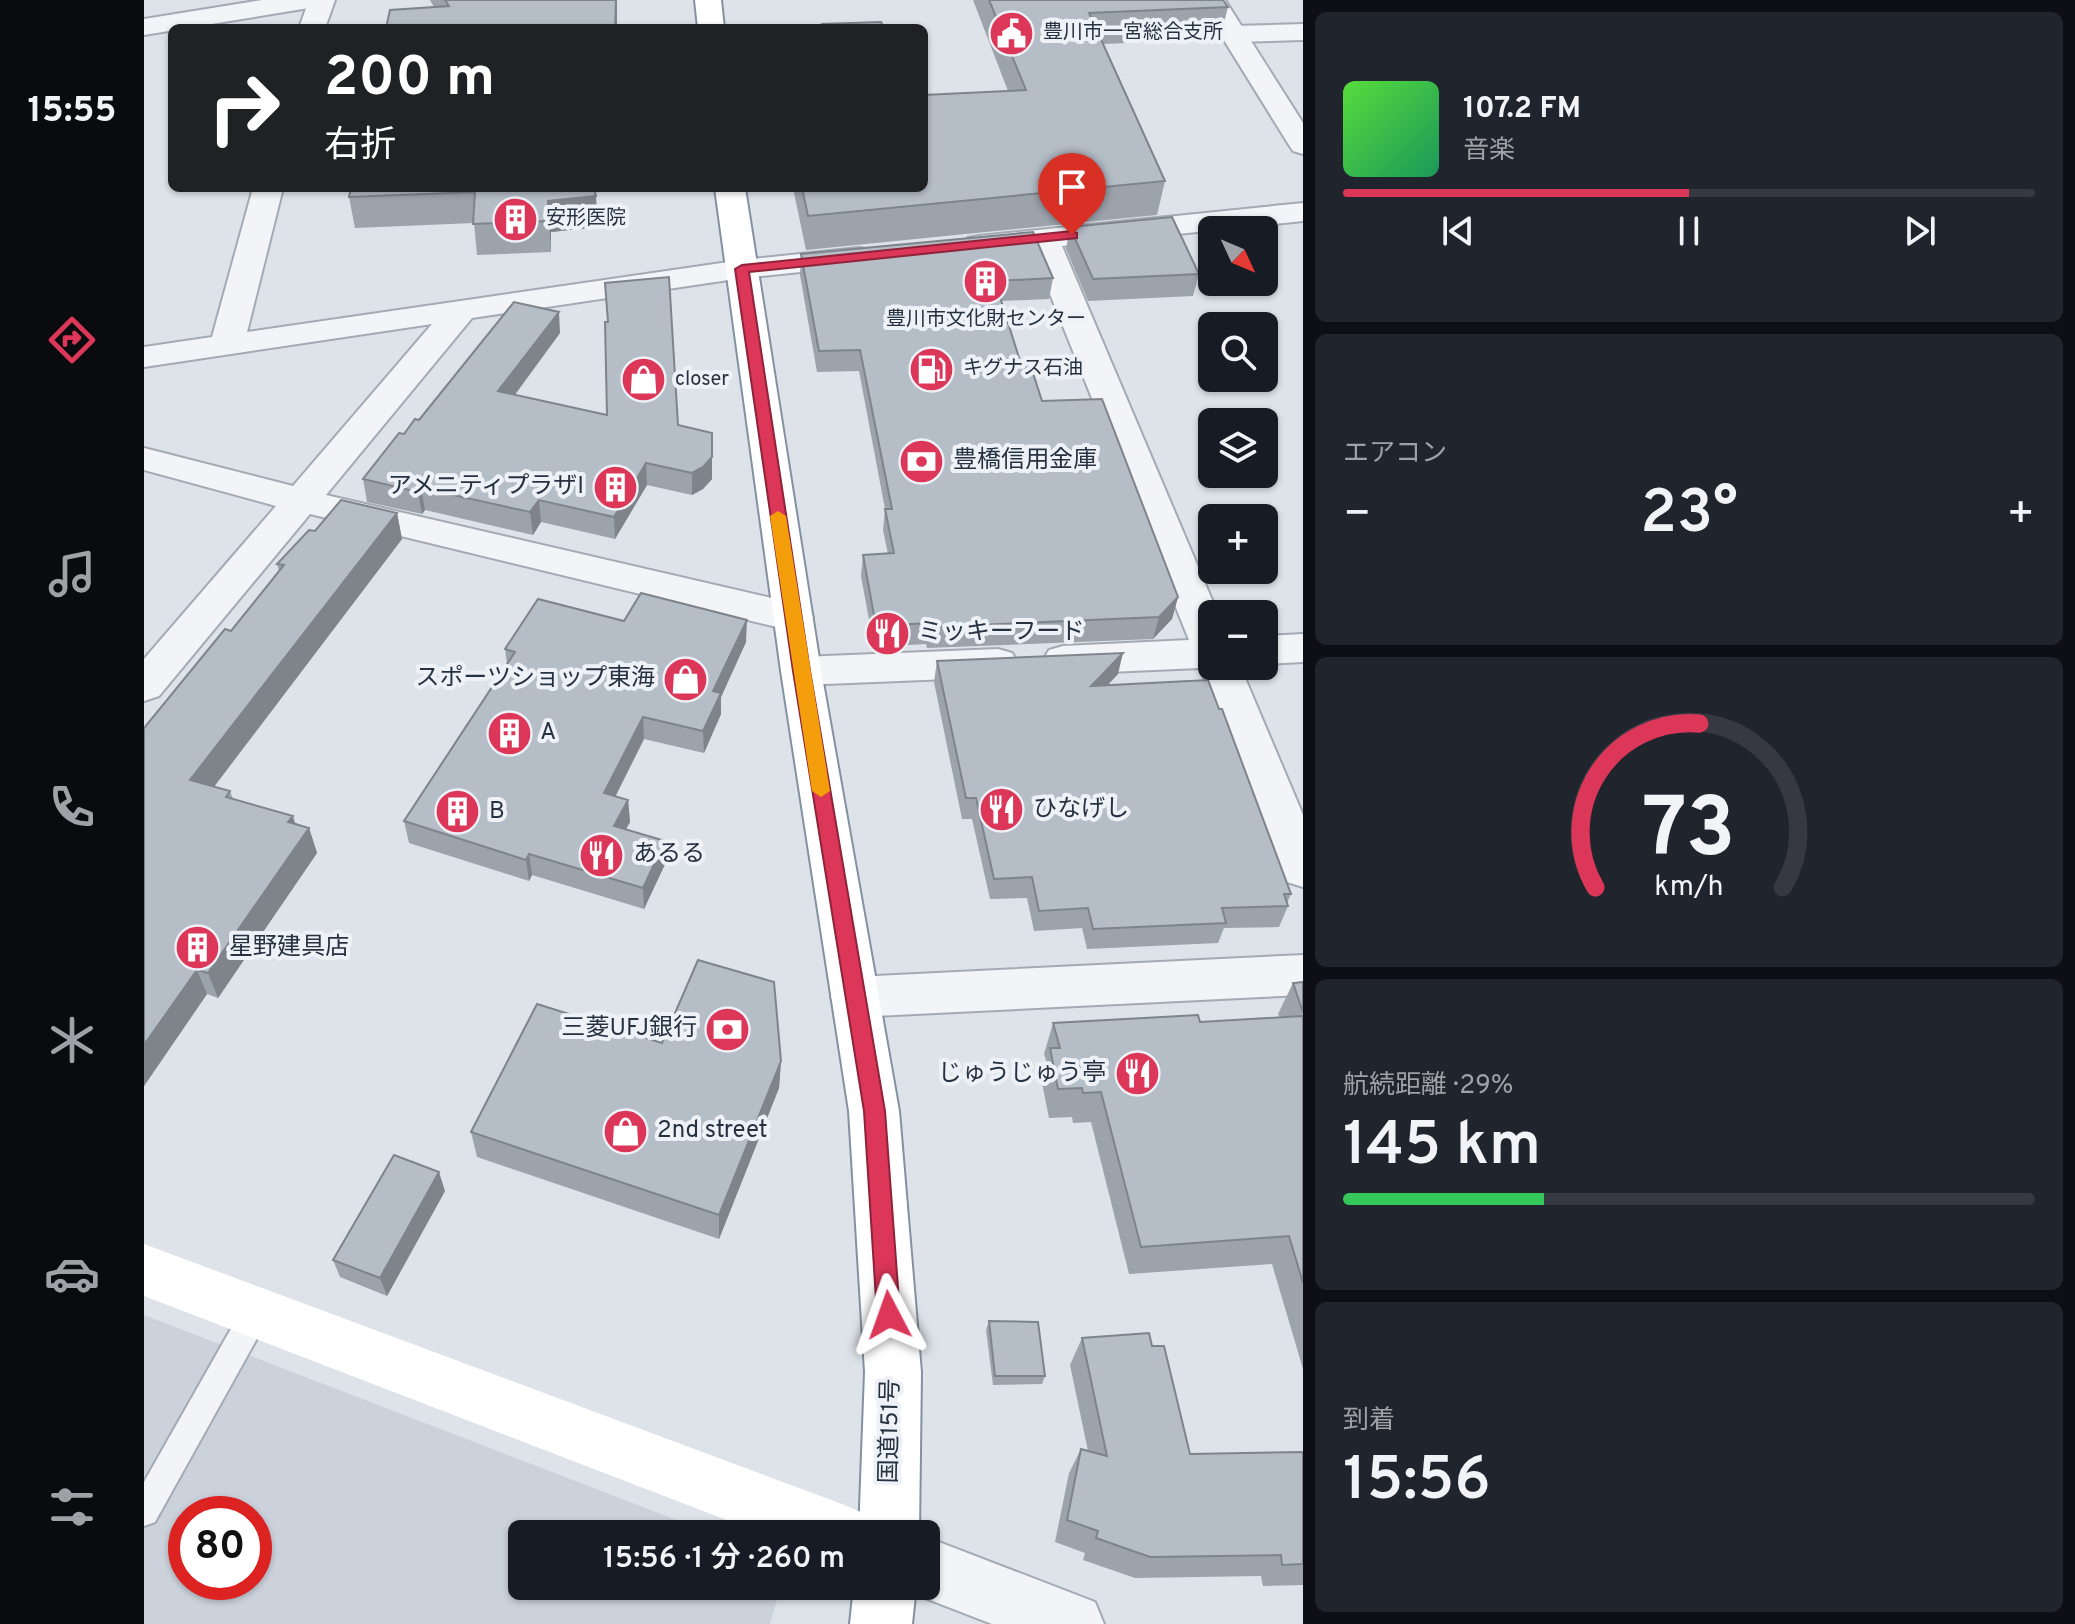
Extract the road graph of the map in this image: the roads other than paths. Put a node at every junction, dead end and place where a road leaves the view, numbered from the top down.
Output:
1 (309, 0) edge
2 (322, 0) edge
3 (708, 0) edge
4 (1212, 0) edge
5 (313, 24) edge
6 (711, 24) edge
7 (144, 27) edge
8 (1303, 32) edge
9 (1234, 34) junction
10 (1303, 145) edge
11 (267, 192) edge
12 (731, 192) edge
13 (1303, 212) edge
14 (1043, 238) junction
15 (949, 248) edge
16 (886, 254) edge
17 (742, 269) junction
18 (463, 309) junction
19 (227, 344) junction
20 (144, 357) edge
21 (144, 459) edge
22 (303, 501) junction
23 (1198, 613) edge
24 (793, 617) junction
25 (1303, 648) edge
26 (1278, 649) edge
27 (1198, 654) edge
28 (801, 671) junction
29 (1226, 680) edge
30 (144, 686) edge
31 (1303, 869) edge
32 (1303, 975) edge
33 (855, 997) junction
34 (144, 1270) edge
35 (255, 1314) junction
36 (144, 1511) edge
37 (805, 1520) edge
38 (889, 1520) edge
39 (940, 1573) edge
40 (884, 1600) edge
41 (881, 1624) edge
42 (1073, 1624) edge

1 - 7 street
2 - 5 street
3 - 6 main road
4 - 9 street
8 - 9 street
9 - 10 street
11 - 19 street
12 - 17 main road, 国道151号
13 - 14 street
14 - 15 street
14 - 23 street
16 - 17 street
17 - 18 street
17 - 24 main road, 国道151号
18 - 19 street
18 - 22 street
19 - 20 street
21 - 22 street
22 - 24 street
22 - 30 street
24 - 28 main road, 国道151号
25 - 26 street
27 - 28 street
28 - 33 main road, 国道151号
29 - 31 street
32 - 33 street
33 - 38 main road, 国道151号
34 - 35 main road
35 - 36 lane
35 - 37 main road
39 - 42 street
40 - 41 main road

